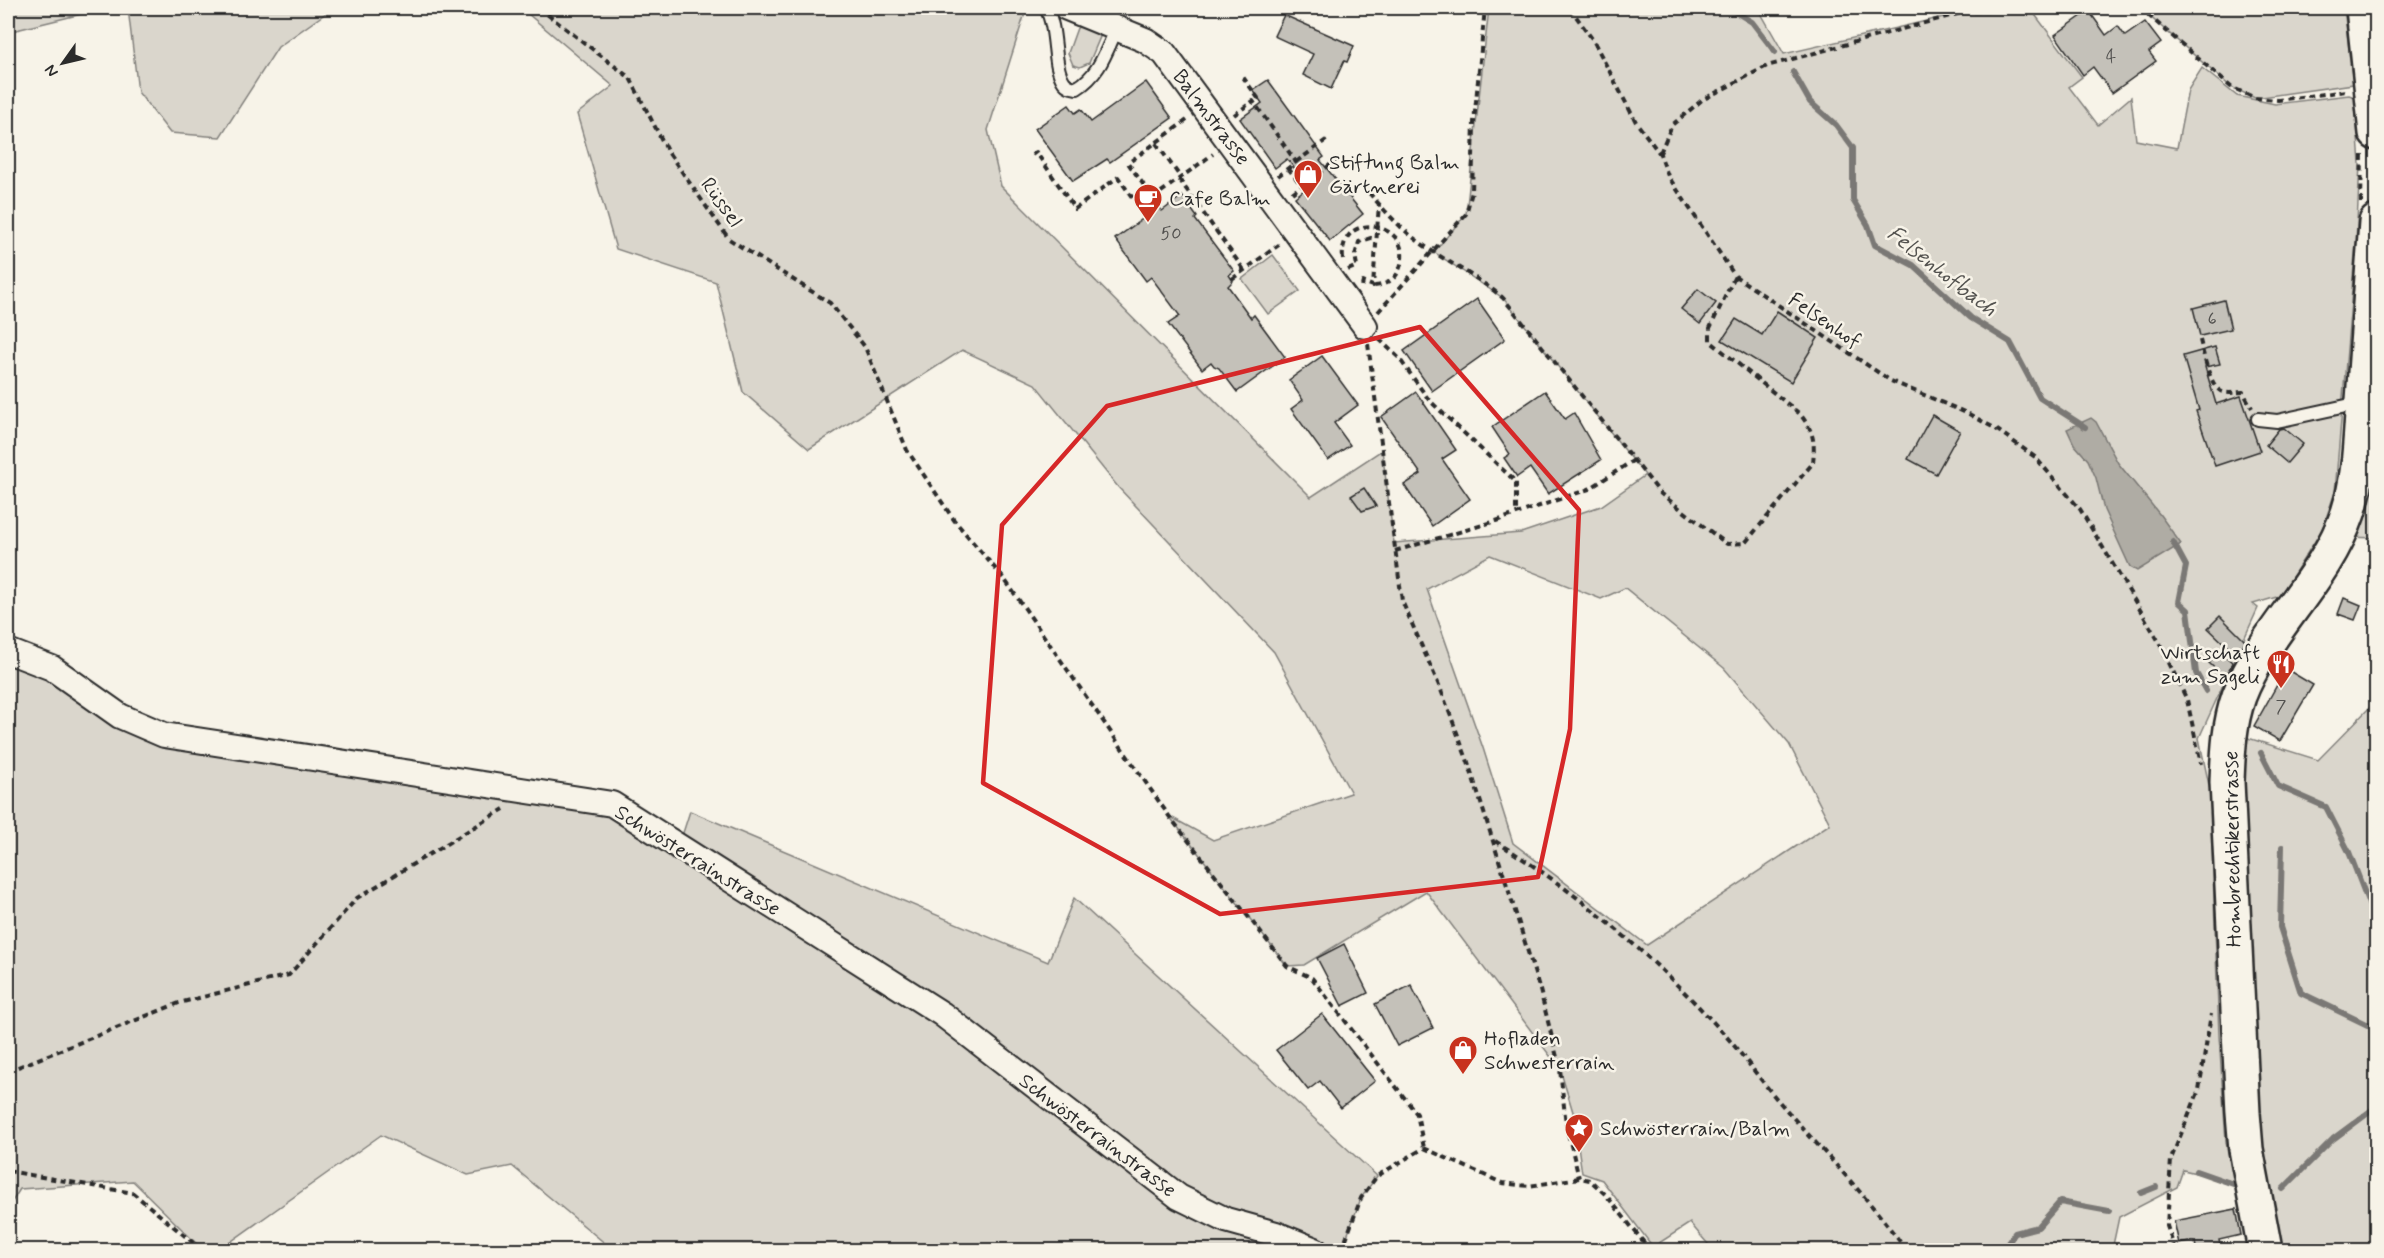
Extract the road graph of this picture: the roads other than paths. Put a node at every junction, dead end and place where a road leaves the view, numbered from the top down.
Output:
1 (1046, 8) edge
2 (1067, 8) edge
3 (2363, 8) edge
4 (1117, 28) junction
5 (2376, 133) edge
6 (2376, 222) edge
7 (1359, 317) road end
8 (2346, 406) dead end
9 (2258, 419) road end
10 (8, 651) edge
11 (1315, 1251) edge
12 (2265, 1251) edge

1 - 4 lane
2 - 4 street, Balmstrasse
3 - 5 street
4 - 7 street, Balmstrasse
6 - 12 street, Hombrechtikerstrasse
8 - 9 lane
10 - 11 street, Schwösterrainstrasse

